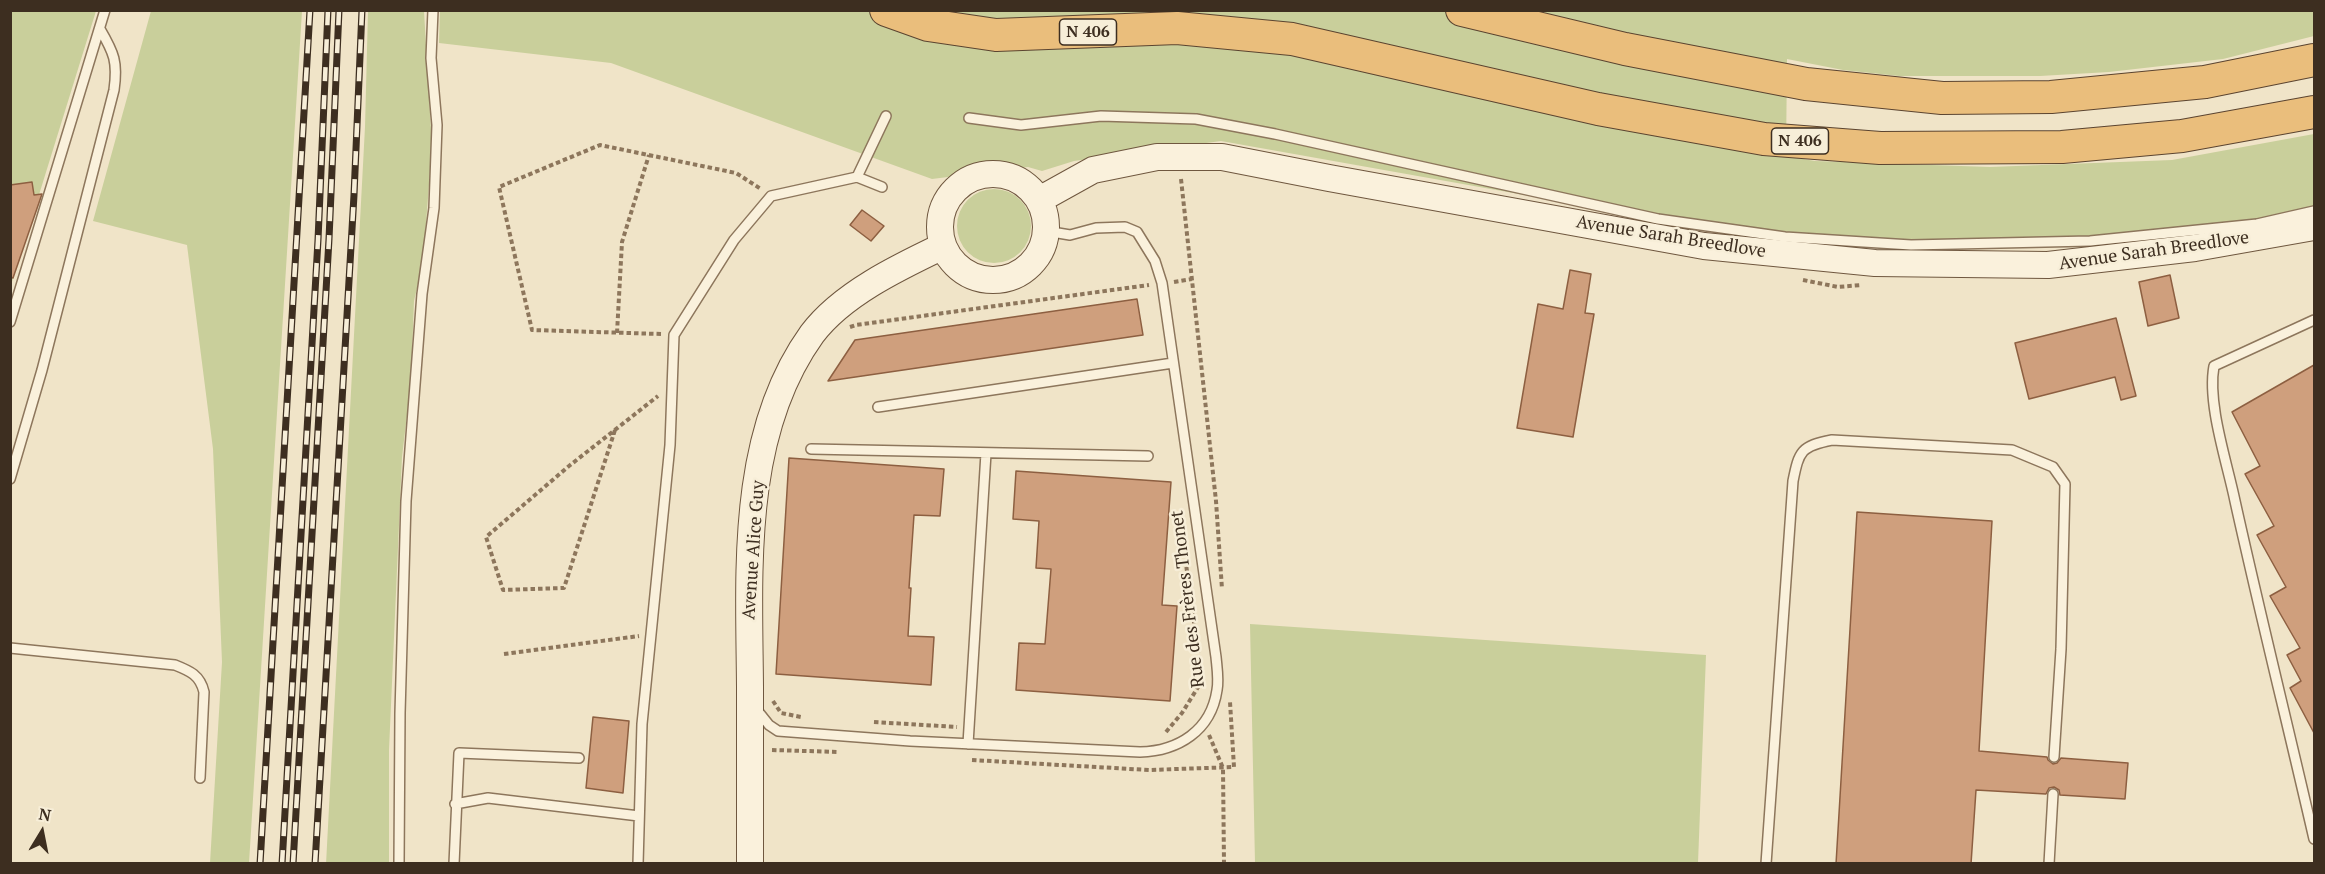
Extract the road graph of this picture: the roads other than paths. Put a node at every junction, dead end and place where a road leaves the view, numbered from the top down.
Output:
1 (105, 10) edge
2 (433, 10) edge
3 (886, 10) edge
4 (1462, 10) edge
5 (100, 29) junction
6 (2314, 60) edge
7 (2314, 112) edge
8 (886, 116) dead end
9 (969, 118) dead end
10 (857, 177) junction
11 (882, 187) dead end
12 (1039, 200) junction
13 (2314, 211) edge
14 (2314, 227) edge
15 (1046, 231) junction
16 (943, 246) junction
17 (2314, 320) edge
18 (10, 322) edge
19 (1173, 363) junction
20 (878, 407) dead end
21 (812, 448) dead end
22 (986, 453) junction
23 (1149, 456) dead end
24 (10, 479) edge
25 (10, 648) edge
26 (759, 697) junction
27 (968, 744) junction
28 (2054, 757) dead end
29 (579, 758) dead end
30 (200, 778) dead end
31 (2053, 794) dead end
32 (455, 804) junction
33 (639, 816) junction
34 (2314, 839) edge
35 (399, 864) edge
36 (454, 864) edge
37 (638, 864) edge
38 (750, 864) edge
39 (1766, 864) edge
40 (2049, 864) edge

1 - 5 lane
2 - 35 lane
3 - 7 highway, N 406
4 - 6 highway
5 - 18 lane
5 - 24 lane
8 - 10 lane
9 - 13 lane
10 - 11 lane
10 - 33 lane
12 - 14 main road, Avenue Sarah Breedlove
12 - 15 main road
12 - 16 main road
15 - 16 main road
15 - 19 lane, Rue des Frères Thonet
16 - 26 main road, Avenue Alice Guy
17 - 34 lane
19 - 20 lane
19 - 27 lane, Rue des Frères Thonet
21 - 22 lane
22 - 23 lane
22 - 27 lane
25 - 30 lane
26 - 27 lane, Rue des Frères Thonet
26 - 38 main road, Avenue Alice Guy
28 - 39 lane
29 - 32 lane
31 - 40 lane
32 - 33 lane
32 - 36 lane
33 - 37 lane

